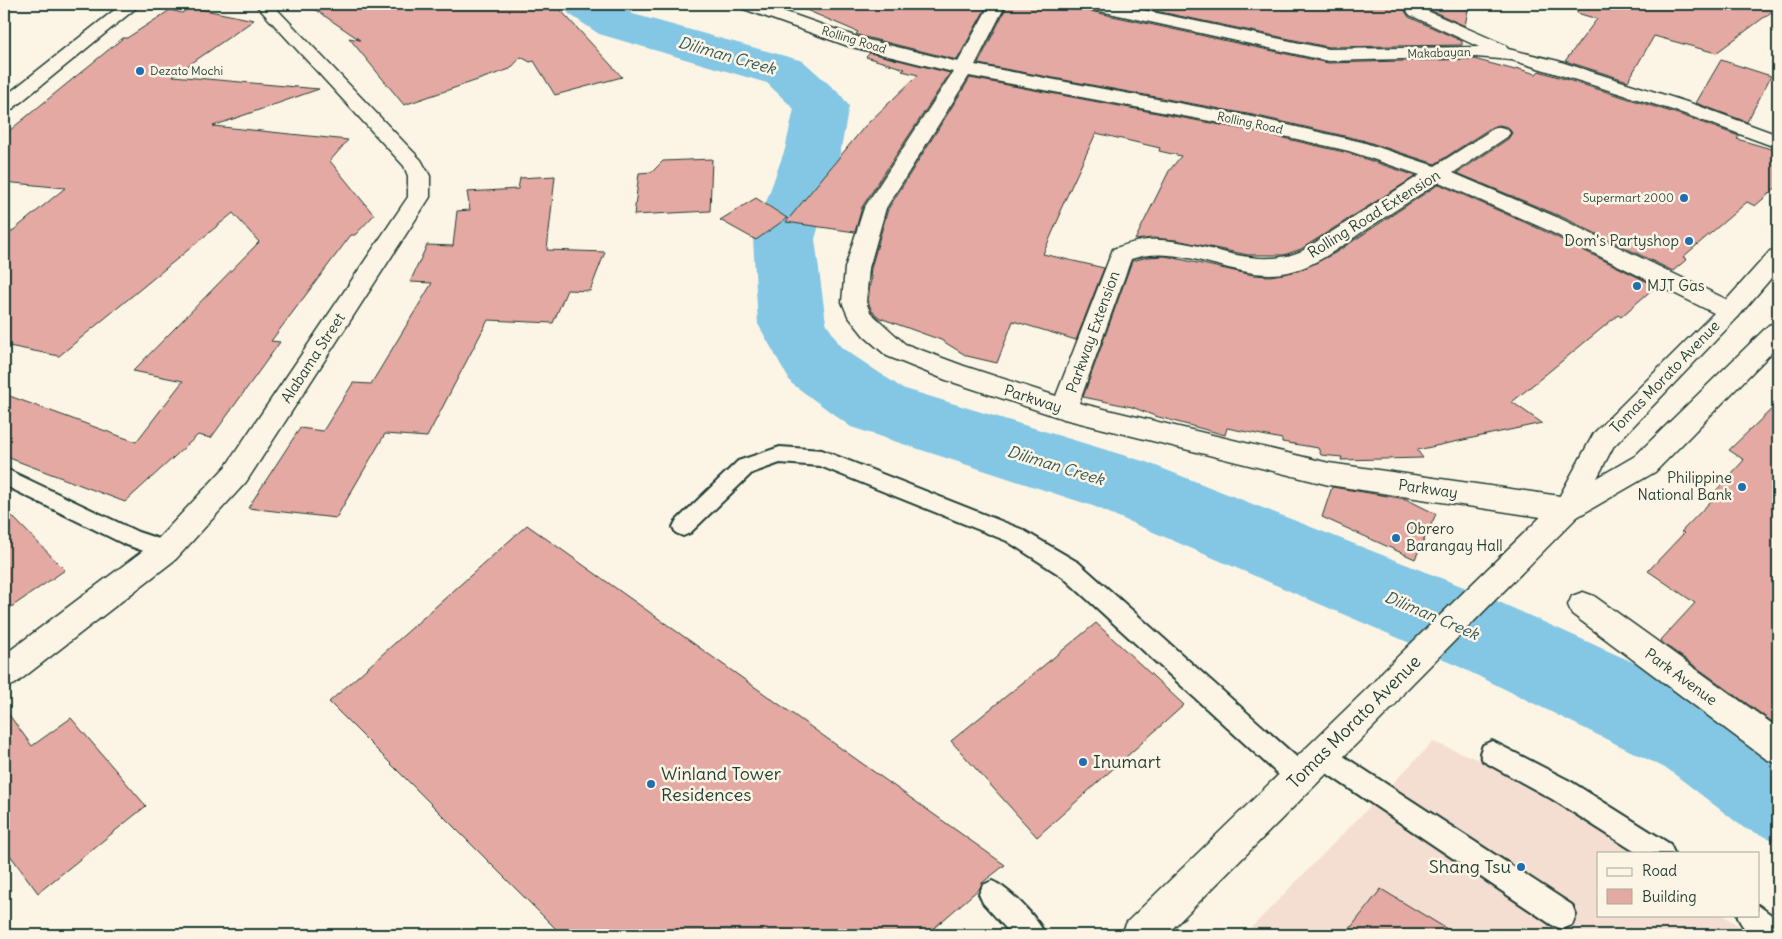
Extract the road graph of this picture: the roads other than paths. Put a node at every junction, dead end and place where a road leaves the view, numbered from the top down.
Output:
1 (132, 4) edge
2 (263, 4) edge
3 (747, 4) edge
4 (998, 4) edge
5 (1091, 4) edge
6 (1416, 11) dead end
7 (1513, 55) junction
8 (964, 69) junction
9 (4, 106) edge
10 (1500, 133) dead end
11 (1778, 142) edge
12 (1438, 174) junction
13 (1122, 254) joint
14 (1778, 256) edge
15 (1730, 311) junction
16 (1778, 331) edge
17 (1064, 409) junction
18 (4, 476) edge
19 (1567, 509) junction
20 (683, 527) dead end
21 (166, 550) junction
22 (1583, 604) dead end
23 (4, 674) edge
24 (1778, 748) edge
25 (1492, 753) dead end
26 (1311, 766) junction
27 (1659, 852) edge
28 (992, 894) dead end
29 (1562, 915) dead end
30 (1751, 916) edge
31 (1031, 935) edge
32 (1140, 935) edge
33 (1776, 935) edge

1 - 9 street
2 - 21 street, Alabama Street
3 - 8 street, Rolling Road
4 - 8 street, Parkway
5 - 7 street, Makabayan
6 - 7 street
7 - 11 street, Makabayan
8 - 12 street, Rolling Road
8 - 17 street, Parkway
10 - 12 street, Rolling Road Extension
12 - 13 street, Rolling Road Extension
12 - 15 street, Rolling Road
13 - 17 street, Parkway Extension
14 - 15 street, Tomas Morato Avenue
15 - 19 street, Tomas Morato Avenue
16 - 19 street, Tomas Morato Avenue
17 - 19 street, Parkway
18 - 21 lane
19 - 26 street, Tomas Morato Avenue
20 - 26 lane
21 - 23 street, Alabama Street
22 - 24 street, Park Avenue
25 - 27 lane
26 - 29 lane
26 - 32 street, Tomas Morato Avenue
28 - 31 lane
30 - 33 lane

